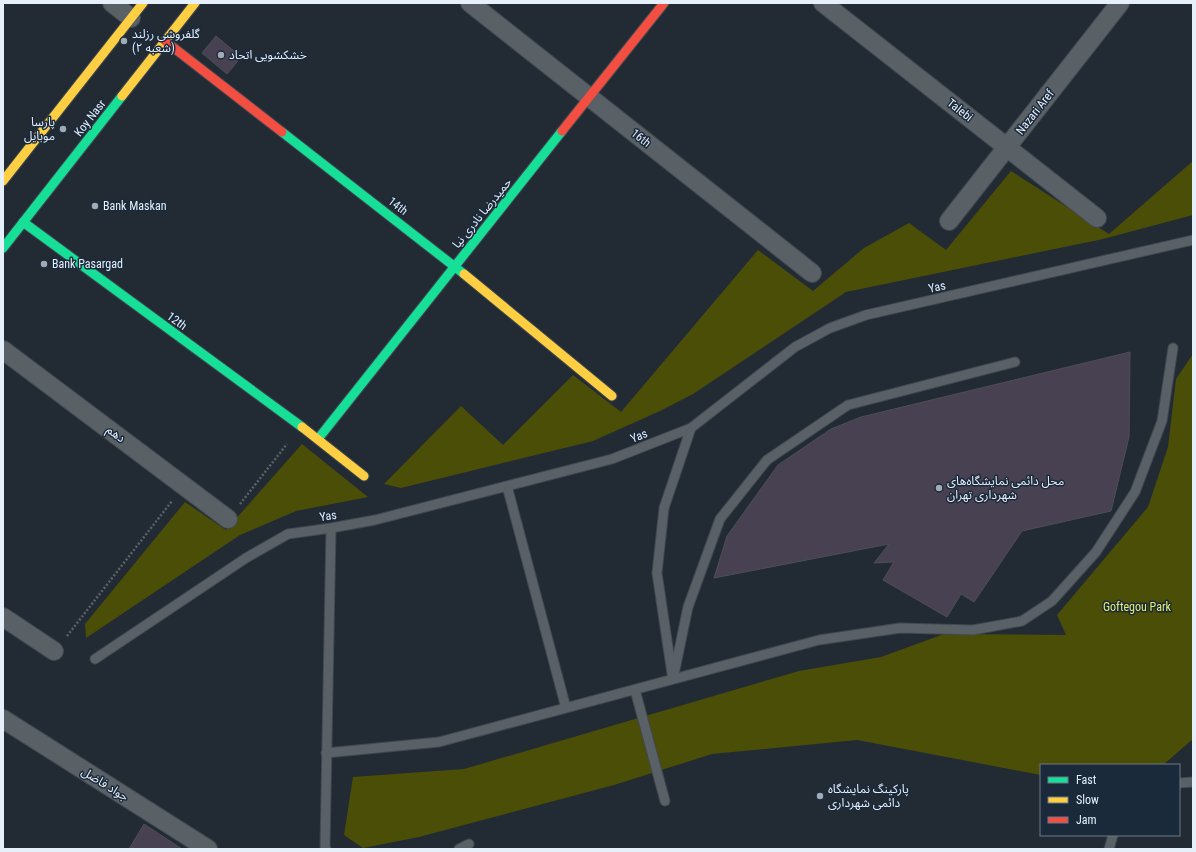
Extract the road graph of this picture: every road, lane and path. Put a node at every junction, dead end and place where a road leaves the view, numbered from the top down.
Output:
1 (112, 3) edge
2 (143, 3) edge
3 (195, 3) edge
4 (470, 3) edge
5 (664, 3) edge
6 (823, 3) edge
7 (1120, 3) edge
8 (131, 18) junction
9 (165, 41) junction
10 (590, 97) junction
11 (1007, 147) junction
12 (3, 181) edge
13 (1097, 218) dead end
14 (949, 221) dead end
15 (23, 222) junction
16 (1193, 240) edge
17 (3, 248) edge
18 (455, 266) junction
19 (812, 273) dead end
20 (1174, 348) dead end
21 (3, 350) edge
22 (1015, 362) dead end
23 (612, 396) dead end
24 (300, 427) junction
25 (691, 428) junction
26 (318, 439) junction
27 (364, 476) dead end
28 (185, 485) junction
29 (507, 486) junction
30 (228, 519) joint
31 (331, 528) junction
32 (3, 617) edge
33 (54, 651) joint
34 (95, 659) dead end
35 (673, 679) junction
36 (634, 690) junction
37 (566, 708) junction
38 (3, 719) edge
39 (326, 753) junction
40 (1193, 782) edge
41 (1180, 783) edge
42 (665, 801) dead end
43 (1113, 836) edge
44 (468, 844) dead end
45 (326, 848) edge
46 (208, 849) edge
47 (459, 849) edge
48 (1109, 849) edge

1 - 8 street
2 - 8 street
3 - 9 street, Koy Nasr
4 - 10 street, 16th
5 - 10 street, حمیدرضا نادری نیا
6 - 11 street, Talebi
7 - 11 street, Nazari Aref
8 - 12 street
9 - 15 street, Koy Nasr
9 - 18 street, 14th
10 - 18 street, حمیدرضا نادری نیا
10 - 19 street, 16th
11 - 13 street, Talebi
11 - 14 street, Nazari Aref
15 - 17 street, Koy Nasr
15 - 24 street, 12th
16 - 25 lane, Yas
18 - 23 street, 14th
18 - 26 street, حمیدرضا نادری نیا
20 - 35 lane
21 - 28 street, دهم
22 - 35 lane
24 - 26 street, 12th
24 - 30 path
25 - 29 lane, Yas
25 - 35 lane
26 - 27 street, 12th
28 - 30 street, دهم
28 - 33 path
29 - 31 lane, Yas
29 - 37 lane
31 - 34 lane, Yas
31 - 39 lane
32 - 33 street
35 - 36 lane
36 - 37 lane
36 - 42 lane
37 - 39 lane
38 - 46 street, جواد فاضل
39 - 45 lane
40 - 41 lane
43 - 48 lane
44 - 47 lane

